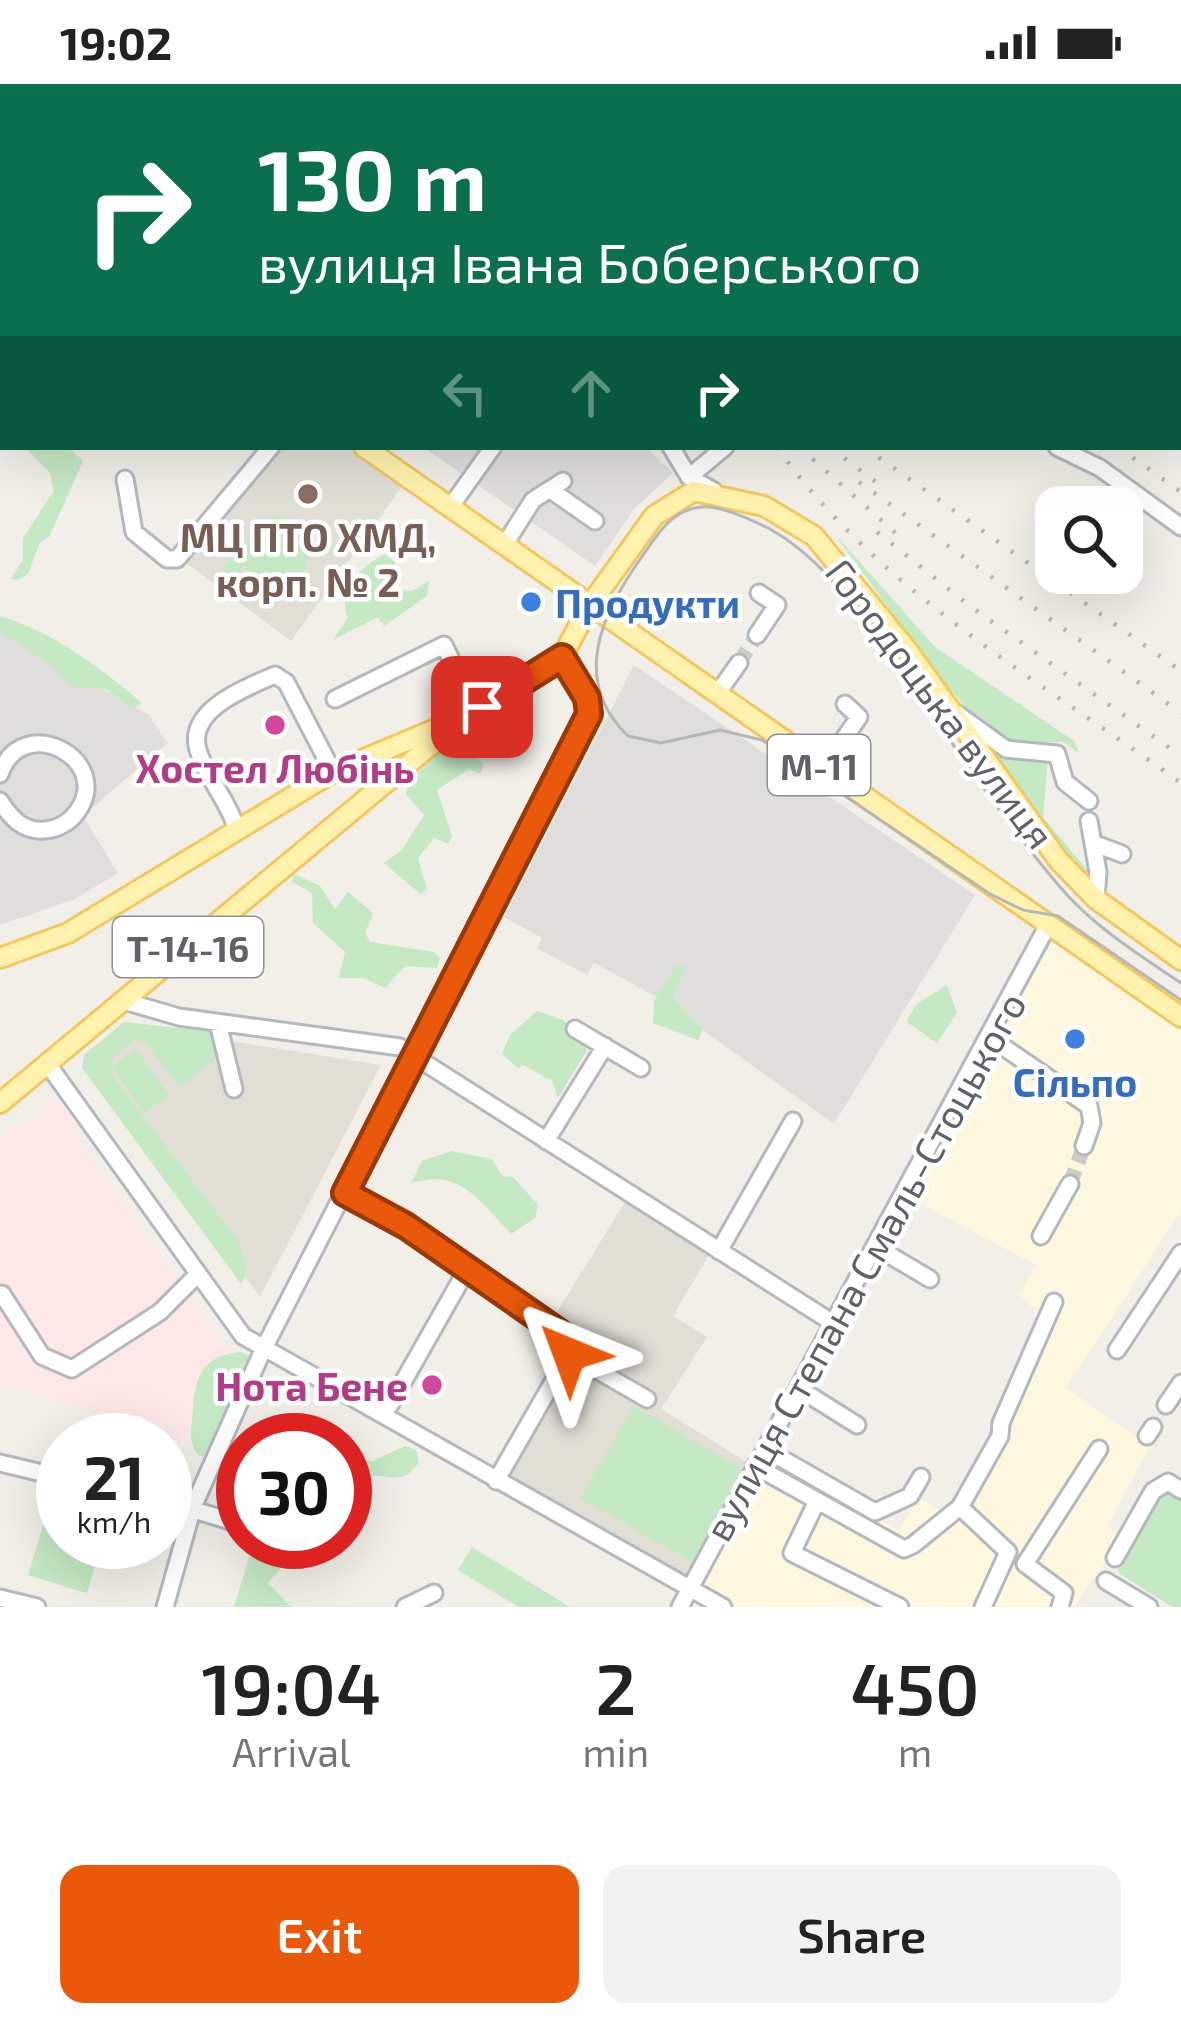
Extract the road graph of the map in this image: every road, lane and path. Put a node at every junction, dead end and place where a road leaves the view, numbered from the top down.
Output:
1 (269, 450) edge
2 (368, 450) edge
3 (491, 450) edge
4 (673, 450) edge
5 (721, 450) edge
6 (1063, 450) edge
7 (689, 477) junction
8 (125, 478) dead end
9 (714, 491) junction
10 (451, 506) junction
11 (595, 521) dead end
12 (1181, 526) edge
13 (505, 544) junction
14 (759, 592) dead end
15 (590, 605) junction
16 (758, 635) tunnel mouth
17 (562, 657) junction
18 (739, 663) tunnel mouth
19 (717, 694) junction
20 (334, 699) dead end
21 (845, 704) dead end
22 (950, 709) junction
23 (474, 711) junction
24 (358, 762) junction
25 (824, 767) junction
26 (334, 772) junction
27 (0, 775) edge
28 (376, 790) junction
29 (0, 801) edge
30 (1089, 801) dead end
31 (1089, 821) dead end
32 (236, 827) junction
33 (1093, 843) junction
34 (1122, 854) dead end
35 (1096, 899) junction
36 (1048, 925) junction
37 (0, 958) edge
38 (1181, 960) edge
39 (124, 1001) junction
40 (1181, 1017) edge
41 (218, 1023) junction
42 (575, 1029) dead end
43 (989, 1037) junction
44 (604, 1046) junction
45 (418, 1056) junction
46 (49, 1066) junction
47 (641, 1068) dead end
48 (234, 1089) dead end
49 (0, 1103) edge
50 (793, 1121) dead end
51 (546, 1141) junction
52 (1084, 1146) tunnel mouth
53 (1070, 1184) tunnel mouth
54 (345, 1193) junction
55 (1041, 1236) dead end
56 (876, 1247) junction
57 (719, 1251) junction
58 (1181, 1253) edge
59 (466, 1271) junction
60 (198, 1274) junction
61 (930, 1280) dead end
62 (2, 1294) edge
63 (1054, 1302) dead end
64 (833, 1323) junction
65 (263, 1350) junction
66 (1118, 1350) dead end
67 (569, 1354) junction
68 (1181, 1383) edge
69 (800, 1384) junction
70 (819, 1391) dead end
71 (647, 1399) dead end
72 (390, 1405) dead end
73 (1166, 1405) dead end
74 (857, 1425) dead end
75 (765, 1449) junction
76 (1099, 1449) dead end
77 (0, 1463) edge
78 (755, 1466) junction
79 (36, 1472) edge
80 (921, 1477) dead end
81 (496, 1481) junction
82 (1181, 1490) edge
83 (817, 1501) junction
84 (193, 1507) junction
85 (960, 1507) junction
86 (216, 1515) edge
87 (1008, 1552) junction
88 (1114, 1558) dead end
89 (1025, 1564) junction
90 (1106, 1581) dead end
91 (690, 1588) junction
92 (434, 1593) dead end
93 (0, 1598) edge
94 (38, 1607) edge
95 (165, 1607) edge
96 (406, 1607) edge
97 (680, 1607) edge
98 (723, 1607) edge
99 (900, 1607) edge
100 (983, 1607) edge
101 (1060, 1607) edge
102 (1149, 1607) edge

1 - 8 street
2 - 10 main road, Городоцька вулиця / М-11
3 - 10 street
4 - 7 street
5 - 7 street
6 - 12 street
7 - 9 street
9 - 15 main road
9 - 22 main road, Городоцька вулиця
10 - 13 main road, Городоцька вулиця / М-11
11 - 13 street
13 - 15 main road, Городоцька вулиця / М-11
14 - 16 street
15 - 17 main road, Т-14-16
15 - 19 main road, Городоцька вулиця / М-11
17 - 23 main road, Т-14-16
17 - 45 street
18 - 19 street
19 - 25 main road, Городоцька вулиця / М-11
20 - 23 street
21 - 25 street
22 - 30 street
22 - 35 main road, Городоцька вулиця
23 - 24 main road
23 - 28 main road, Т-14-16
24 - 26 main road
24 - 28 main road
25 - 36 main road, Городоцька вулиця / М-11
26 - 32 main road
26 - 32 street
27 - 29 street
28 - 39 main road, Т-14-16
31 - 33 street
32 - 37 main road
33 - 34 street
33 - 35 street
35 - 38 main road, Городоцька вулиця
36 - 40 main road, Городоцька вулиця / М-11
36 - 43 street, вулиця Степана Смаль-Стоцького
39 - 41 street
39 - 46 main road, Т-14-16
41 - 45 street
41 - 48 street
42 - 44 street
43 - 52 street
43 - 56 street, вулиця Степана Смаль-Стоцького
44 - 47 street
44 - 51 street
45 - 51 street
45 - 54 street
46 - 49 main road, Т-14-16
46 - 60 street
50 - 57 street
51 - 57 street
53 - 55 street
54 - 59 street
54 - 65 street
56 - 61 street
56 - 64 street, вулиця Степана Смаль-Стоцького
57 - 64 street
58 - 66 street
59 - 67 street
59 - 72 street
60 - 62 street
60 - 65 street
63 - 85 street
64 - 69 street, вулиця Степана Смаль-Стоцького
65 - 81 street
65 - 84 street
67 - 71 street
67 - 81 street
68 - 73 street
69 - 70 street
69 - 74 street
69 - 75 street, вулиця Степана Смаль-Стоцького
75 - 78 street, вулиця Степана Смаль-Стоцького
75 - 80 street
76 - 89 street
77 - 79 street
78 - 83 street
78 - 91 street, вулиця Степана Смаль-Стоцького
81 - 91 street
82 - 88 street
83 - 85 street
83 - 99 street
84 - 86 street
84 - 95 street
85 - 87 street
87 - 89 street
87 - 100 street
89 - 101 street
90 - 102 street
91 - 97 street, вулиця Степана Смаль-Стоцького
91 - 98 street
92 - 96 street
93 - 94 street

